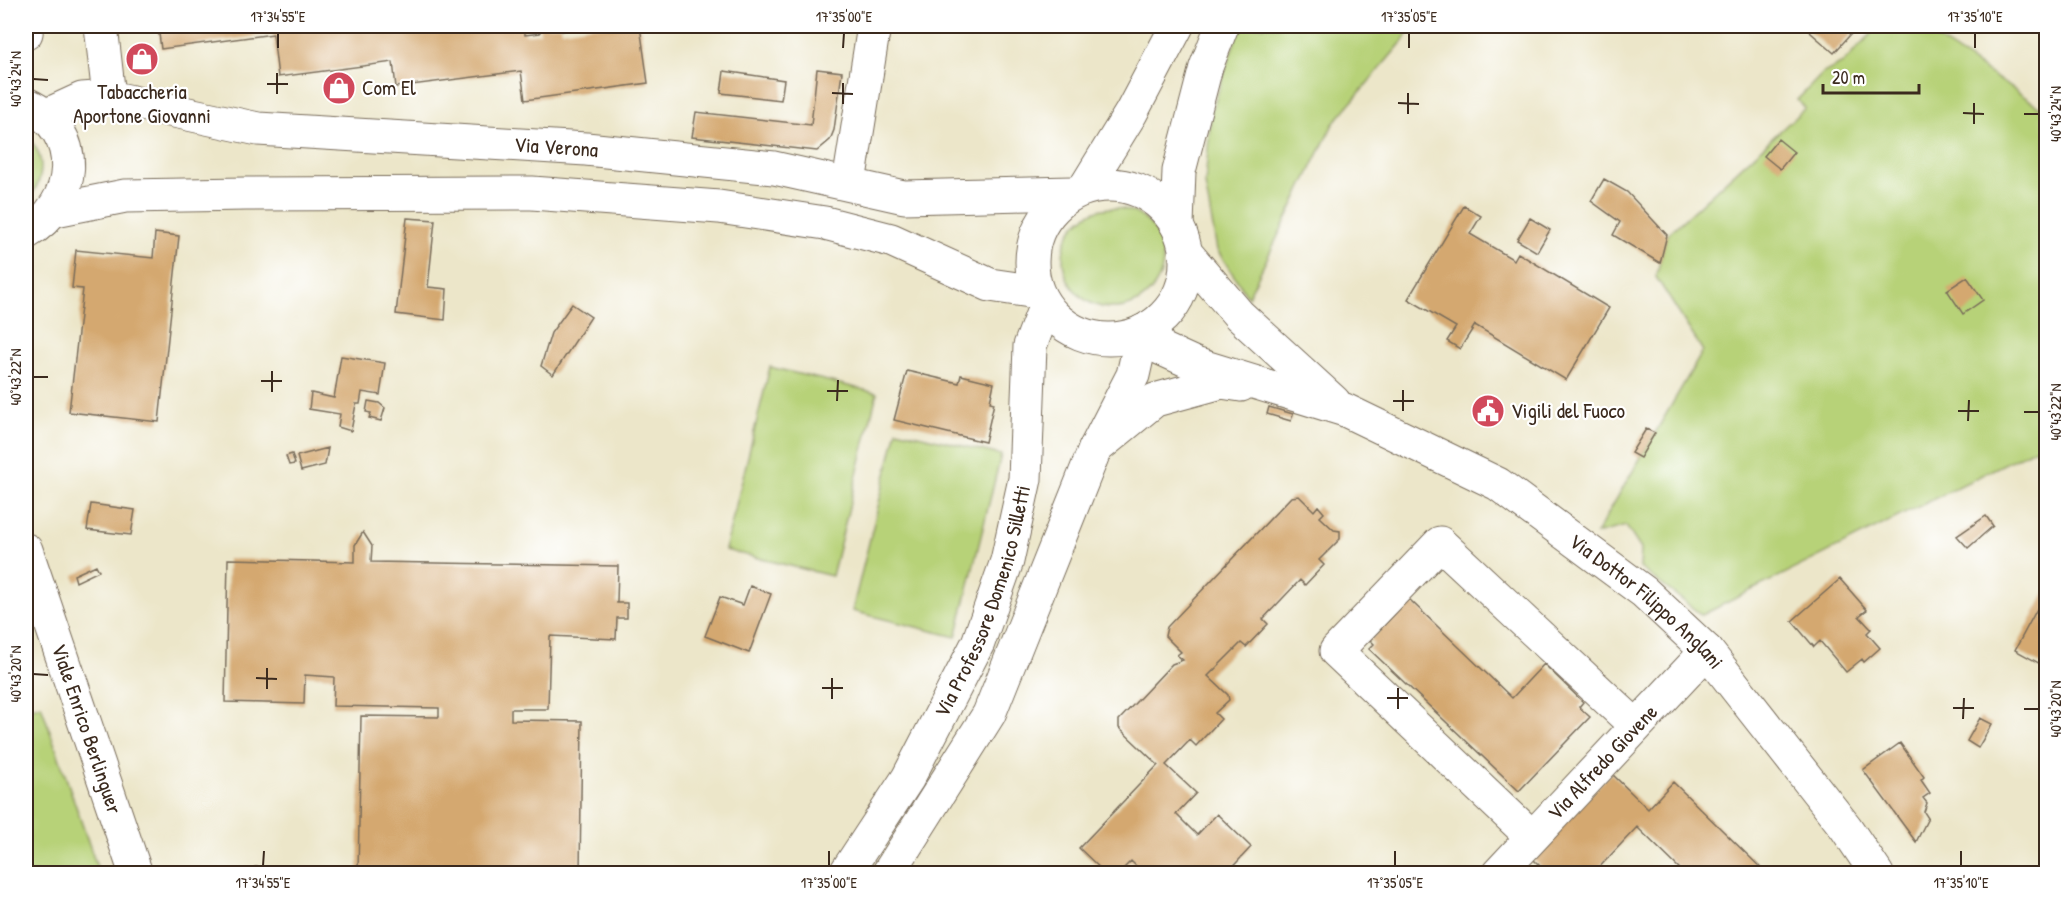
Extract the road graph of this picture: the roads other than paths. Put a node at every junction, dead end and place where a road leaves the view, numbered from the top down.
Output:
1 (27, 26) edge
2 (101, 26) edge
3 (874, 26) edge
4 (1177, 26) edge
5 (1222, 26) edge
6 (26, 33) edge
7 (108, 96) junction
8 (35, 110) edge
9 (849, 183) junction
10 (1079, 190) junction
11 (37, 230) edge
12 (1182, 239) junction
13 (1041, 299) junction
14 (1147, 329) junction
15 (1295, 394) junction
16 (1345, 410) junction
17 (1095, 449) junction
18 (26, 550) edge
19 (1707, 651) junction
20 (1636, 726) junction
21 (1531, 836) junction
22 (1500, 872) edge
23 (136, 873) edge
24 (845, 873) edge
25 (888, 873) edge
26 (1877, 873) edge

1 - 6 street
2 - 7 street
3 - 9 street
4 - 10 street
5 - 12 street
7 - 8 street, Via Verona
7 - 9 street, Via Verona
8 - 11 street
9 - 10 street, Via Verona
10 - 12 street
10 - 13 street
11 - 13 street
12 - 14 street
12 - 16 street
13 - 14 street
13 - 24 street, Via Professore Domenico Silletti
14 - 15 street
14 - 17 street, Via Professore Domenico Silletti
15 - 16 street
15 - 17 street
16 - 19 street, Via Dottor Filippo Anglani
17 - 25 street, Via Professore Domenico Silletti
18 - 23 street, Viale Enrico Berlinguer
19 - 20 street, Via Alfredo Giovene
19 - 26 street, Via Dottor Filippo Anglani
20 - 21 street, Via Alfredo Giovene
20 - 21 street
21 - 22 street, Via Alfredo Giovene

